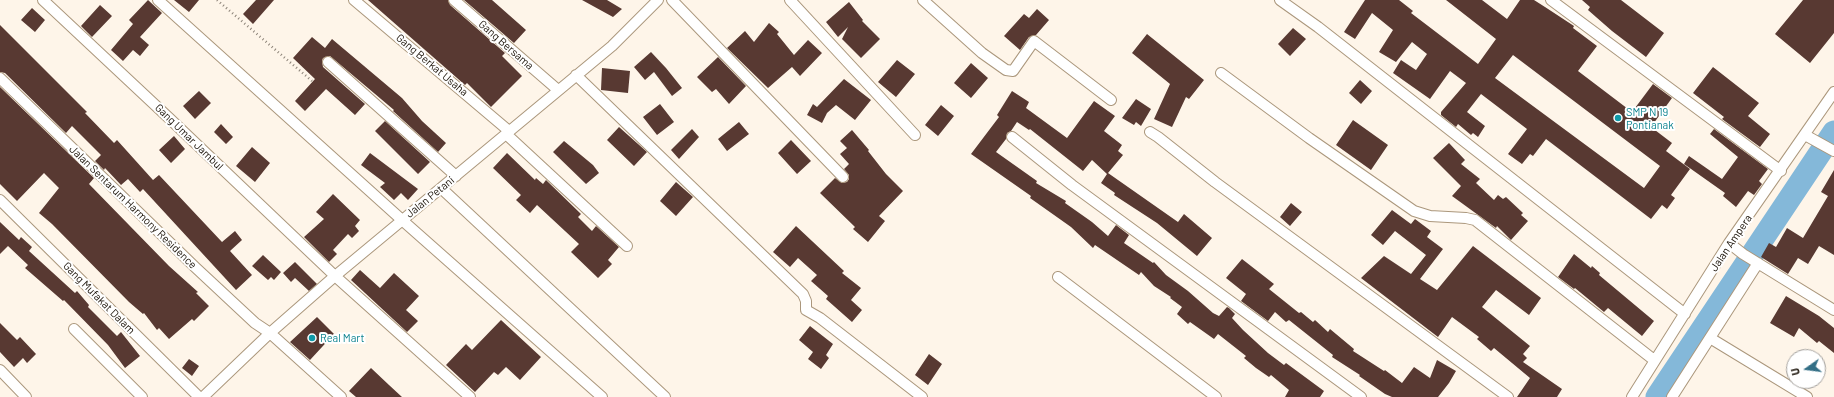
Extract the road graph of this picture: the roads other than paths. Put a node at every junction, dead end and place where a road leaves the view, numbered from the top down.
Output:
1 (42, 0) edge
2 (158, 0) edge
3 (354, 0) edge
4 (454, 0) edge
5 (658, 0) edge
6 (672, 0) edge
7 (790, 0) edge
8 (923, 0) edge
9 (1280, 0) edge
10 (1551, 0) edge
11 (328, 62) dead end
12 (1221, 73) dead end
13 (576, 75) junction
14 (0, 78) edge
15 (558, 90) junction
16 (1834, 92) edge
17 (1111, 100) dead end
18 (508, 132) junction
19 (1150, 132) dead end
20 (915, 135) dead end
21 (1805, 135) junction
22 (1012, 138) dead end
23 (1834, 151) edge
24 (1780, 171) junction
25 (456, 176) junction
26 (843, 177) dead end
27 (441, 188) junction
28 (0, 200) edge
29 (402, 220) junction
30 (1729, 243) junction
31 (627, 246) dead end
32 (1755, 261) junction
33 (335, 276) junction
34 (1058, 277) dead end
35 (1834, 310) edge
36 (1685, 314) junction
37 (74, 329) dead end
38 (270, 333) junction
39 (1710, 338) junction
40 (1654, 360) junction
41 (0, 370) edge
42 (205, 396) edge
43 (26, 397) edge
44 (142, 397) edge
45 (341, 397) edge
46 (470, 397) edge
47 (602, 397) edge
48 (665, 397) edge
49 (922, 397) edge
50 (1216, 397) edge
51 (1361, 397) edge
52 (1508, 397) edge
53 (1632, 397) edge
54 (1672, 397) edge
55 (1808, 397) edge

1 - 33 street, Gang Umar Jambul
2 - 29 street
3 - 18 street, Gang Berkat Usaha
4 - 15 street, Gang Bersama
5 - 13 street, Jalan Petani
6 - 26 street
7 - 20 street
8 - 17 street
9 - 36 street
10 - 24 street
11 - 25 street
12 - 40 street
13 - 15 street, Jalan Petani
13 - 49 street
14 - 38 street, Jalan Sentarum Harmony Residence
15 - 18 street, Jalan Petani
16 - 21 street, Jalan Ampera
18 - 25 street, Jalan Petani
18 - 31 street, Gang Berkat Usaha
19 - 52 street
21 - 23 street
21 - 24 street, Jalan Ampera
22 - 51 street
24 - 30 street, Jalan Ampera
25 - 27 street, Jalan Petani
27 - 29 street, Jalan Petani
27 - 48 street
28 - 42 street, Gang Mufakat Dalam
29 - 33 street, Jalan Petani
29 - 47 street
30 - 32 street
30 - 36 street, Jalan Ampera
32 - 35 street
32 - 39 street
33 - 38 street, Jalan Petani
33 - 46 street, Gang Umar Jambul
34 - 50 street
36 - 40 street, Jalan Ampera
37 - 44 street
38 - 42 street, Jalan Petani
38 - 45 street, Jalan Sentarum Harmony Residence
39 - 54 street
39 - 55 street
40 - 53 street, Jalan Ampera
41 - 43 street

